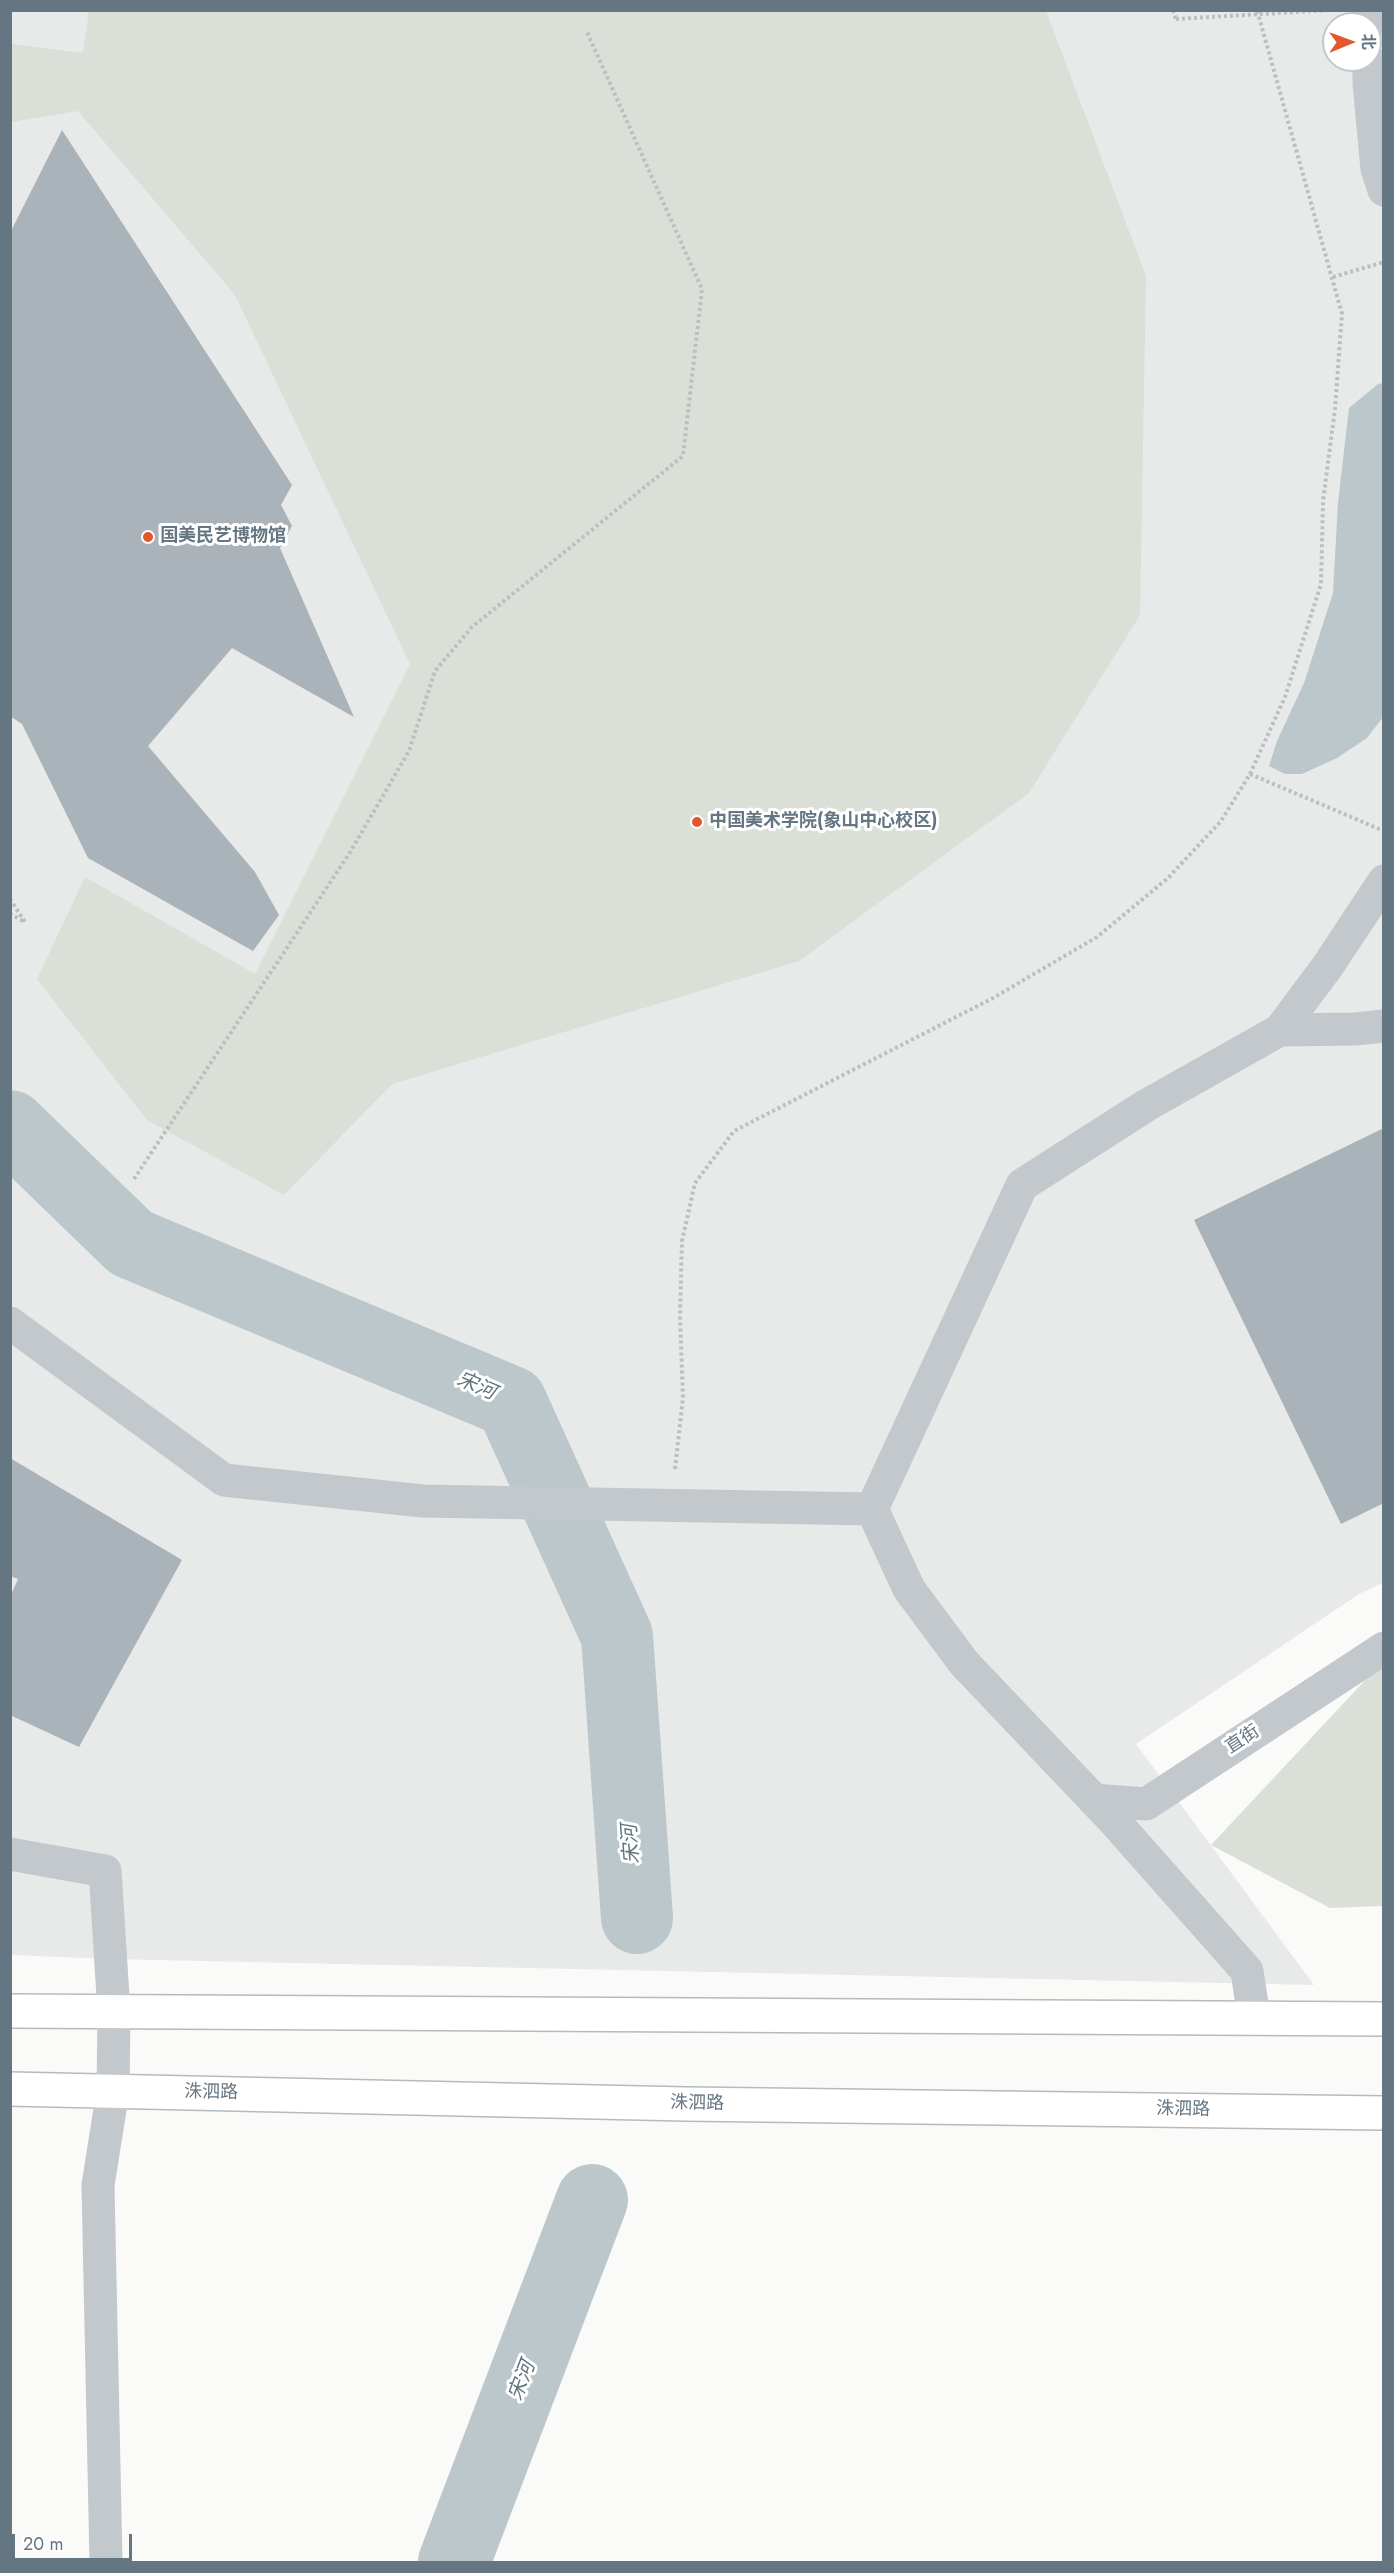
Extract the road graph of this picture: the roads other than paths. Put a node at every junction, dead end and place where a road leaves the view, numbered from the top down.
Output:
1 (1369, 72) edge
2 (1383, 190) edge
3 (1383, 881) edge
4 (1383, 1026) edge
5 (1280, 1030) junction
6 (10, 1323) edge
7 (872, 1509) junction
8 (1383, 1648) edge
9 (1094, 1800) junction
10 (10, 1854) edge
11 (10, 2011) edge
12 (114, 2012) junction
13 (1254, 2018) junction
14 (1383, 2019) edge
15 (10, 2089) edge
16 (113, 2091) junction
17 (1383, 2113) edge
18 (106, 2562) edge

1 - 2 street
3 - 5 street
4 - 5 street
5 - 7 street
6 - 7 street
7 - 9 street
8 - 9 street, 直街
9 - 13 street
10 - 12 street
11 - 12 main road
12 - 13 main road
12 - 16 street
13 - 14 main road
15 - 16 main road, 洙泗路
16 - 17 main road, 洙泗路
16 - 18 street

